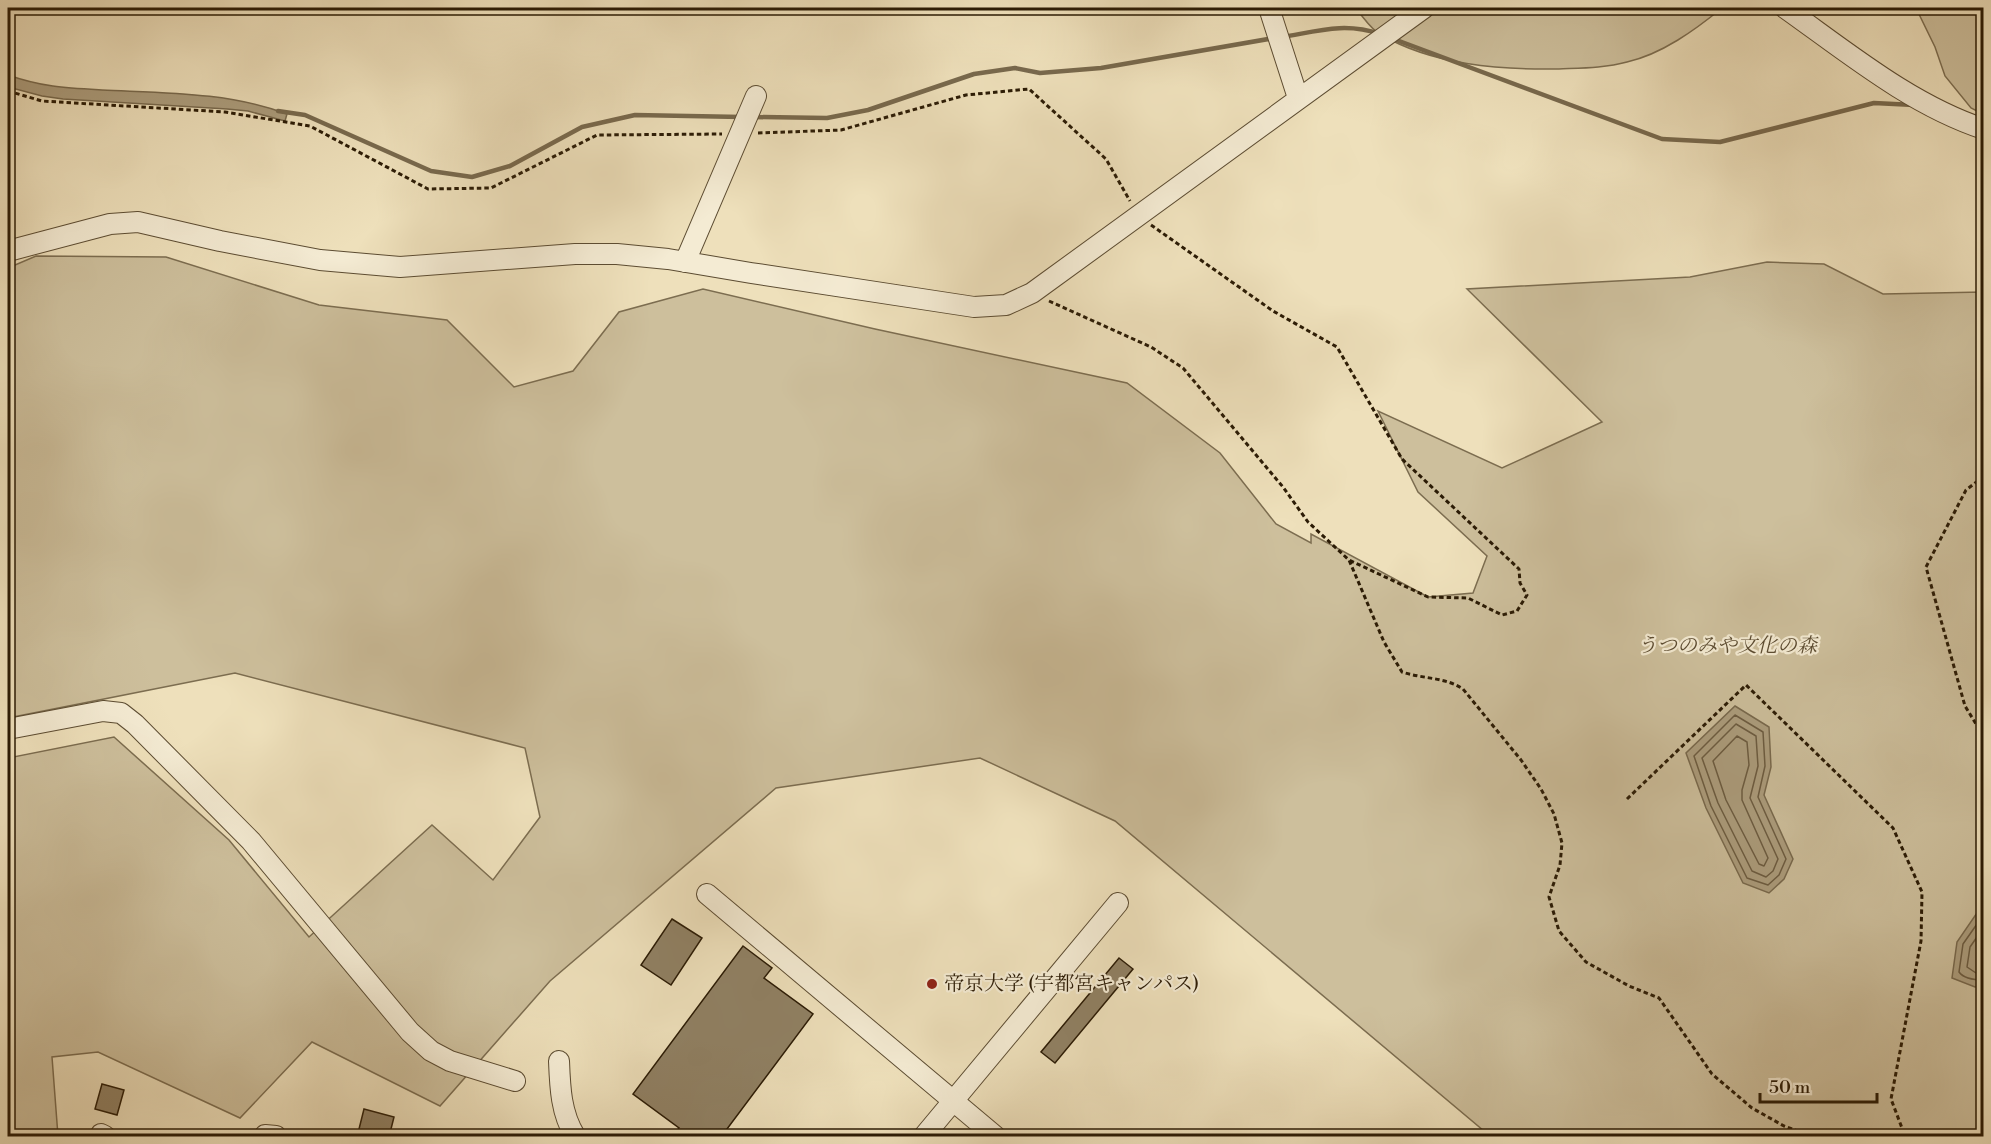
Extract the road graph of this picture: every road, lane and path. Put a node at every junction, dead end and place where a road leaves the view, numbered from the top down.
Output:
1 (1269, 8) edge
2 (1424, 8) edge
3 (1785, 8) edge
4 (8, 91) edge
5 (756, 96) dead end
6 (1298, 98) junction
7 (1983, 129) edge
8 (758, 133) dead end
9 (723, 134) dead end
10 (1138, 216) junction
11 (8, 251) edge
12 (685, 262) junction
13 (1032, 293) junction
14 (1983, 476) edge
15 (1349, 560) junction
16 (8, 729) edge
17 (1983, 737) edge
18 (1627, 799) dead end
19 (707, 894) dead end
20 (1118, 903) dead end
21 (559, 1061) dead end
22 (515, 1081) dead end
23 (953, 1102) junction
24 (931, 1134) edge
25 (265, 1137) edge
26 (276, 1137) edge
27 (575, 1137) edge
28 (995, 1137) edge
29 (1811, 1137) edge
30 (1905, 1137) edge

1 - 6 street
2 - 6 street
3 - 7 street
4 - 9 path
5 - 12 street
6 - 10 street
8 - 10 path
10 - 13 street
10 - 15 path
11 - 12 street
12 - 13 street
13 - 15 path
14 - 17 path
15 - 29 path
16 - 22 street
18 - 30 path
19 - 23 street
20 - 23 street
21 - 27 street
23 - 24 street
23 - 28 street
25 - 26 street

